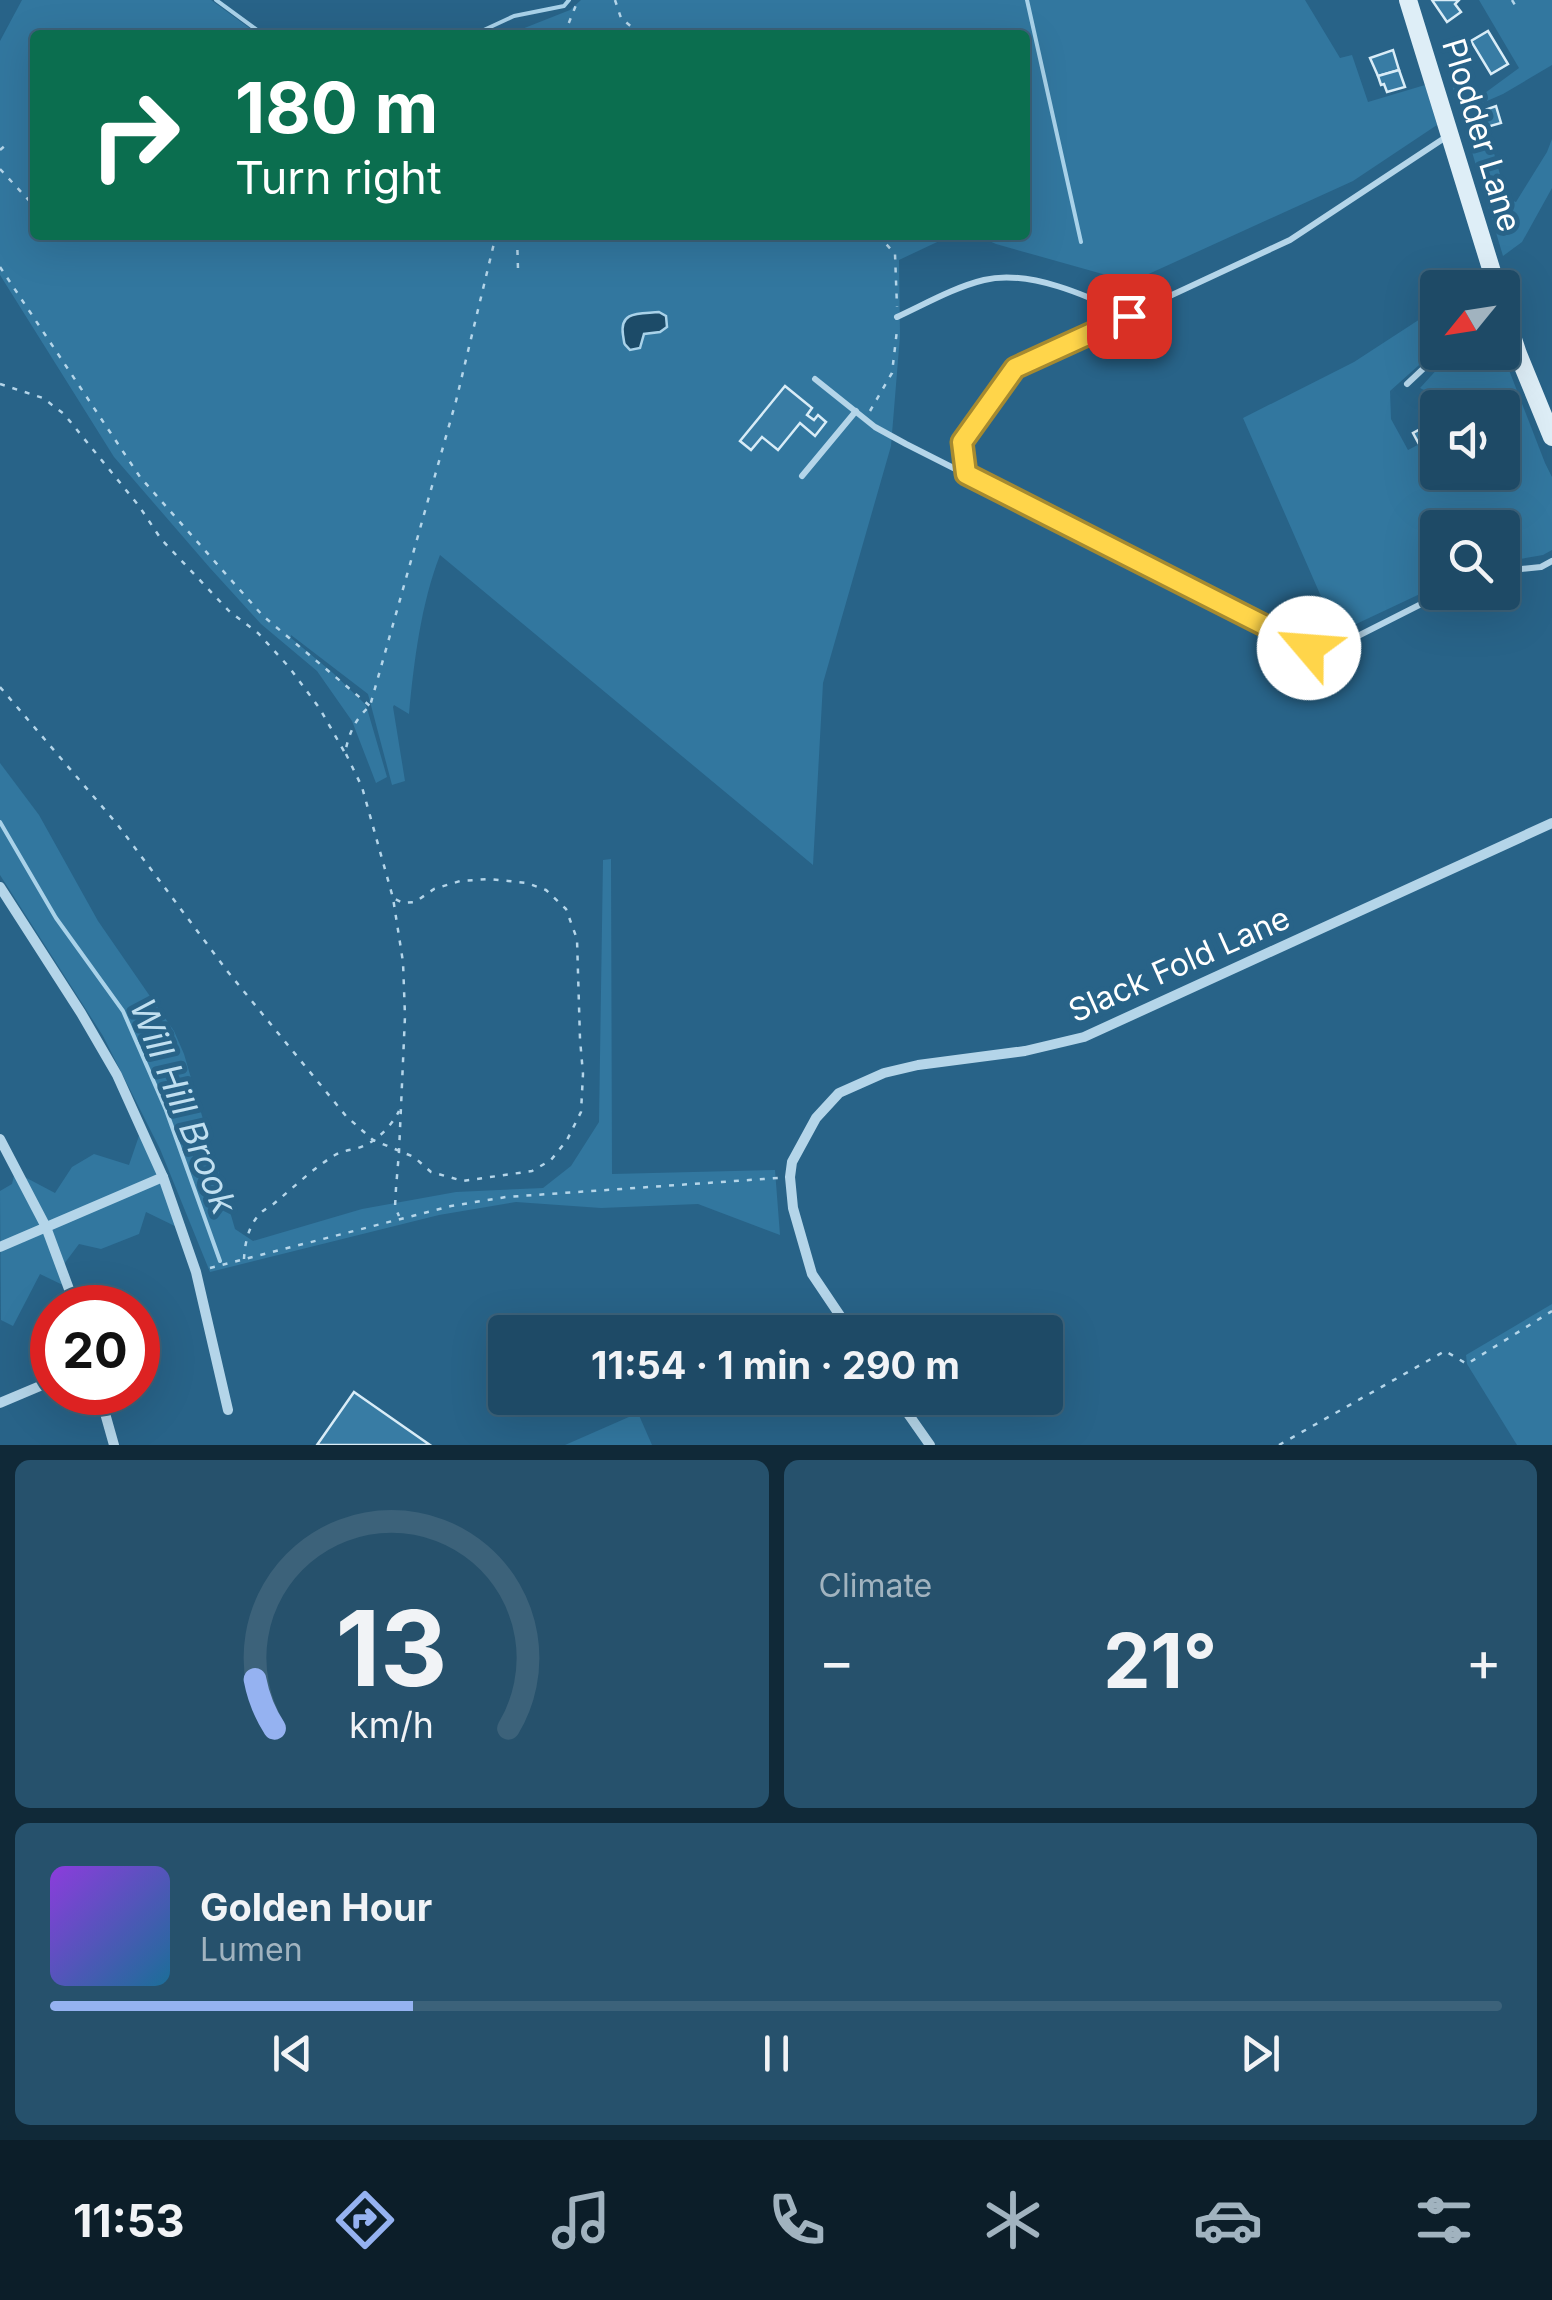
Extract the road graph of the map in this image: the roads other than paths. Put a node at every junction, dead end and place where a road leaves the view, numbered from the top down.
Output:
1 (1408, 0) edge
2 (1451, 133) junction
3 (1492, 270) edge
4 (1129, 316) junction
5 (898, 317) road end
6 (1520, 357) edge
7 (1422, 370) edge
8 (815, 379) dead end
9 (1407, 384) dead end
10 (856, 411) junction
11 (1552, 437) edge
12 (966, 474) junction
13 (802, 476) dead end
14 (1552, 561) edge
15 (1520, 569) edge
16 (1420, 605) edge
17 (1552, 824) edge
18 (0, 887) edge
19 (0, 1140) edge
20 (163, 1178) junction
21 (46, 1227) junction
22 (0, 1247) edge
23 (67, 1285) edge
24 (840, 1315) edge
25 (30, 1391) edge
26 (0, 1403) edge
27 (228, 1410) dead end
28 (106, 1415) edge
29 (908, 1415) edge
30 (114, 1445) edge
31 (930, 1445) edge

1 - 2 main road, Plodder Lane
2 - 3 main road, Plodder Lane
2 - 4 lane
4 - 5 lane
4 - 12 lane
6 - 11 main road
7 - 9 lane
8 - 10 lane
10 - 12 lane
10 - 13 lane
12 - 16 lane
14 - 15 lane
17 - 24 street, Slack Fold Lane
18 - 20 street
19 - 21 street
20 - 21 street
20 - 27 street
21 - 22 street
21 - 23 street
25 - 26 street
28 - 30 street
29 - 31 street

